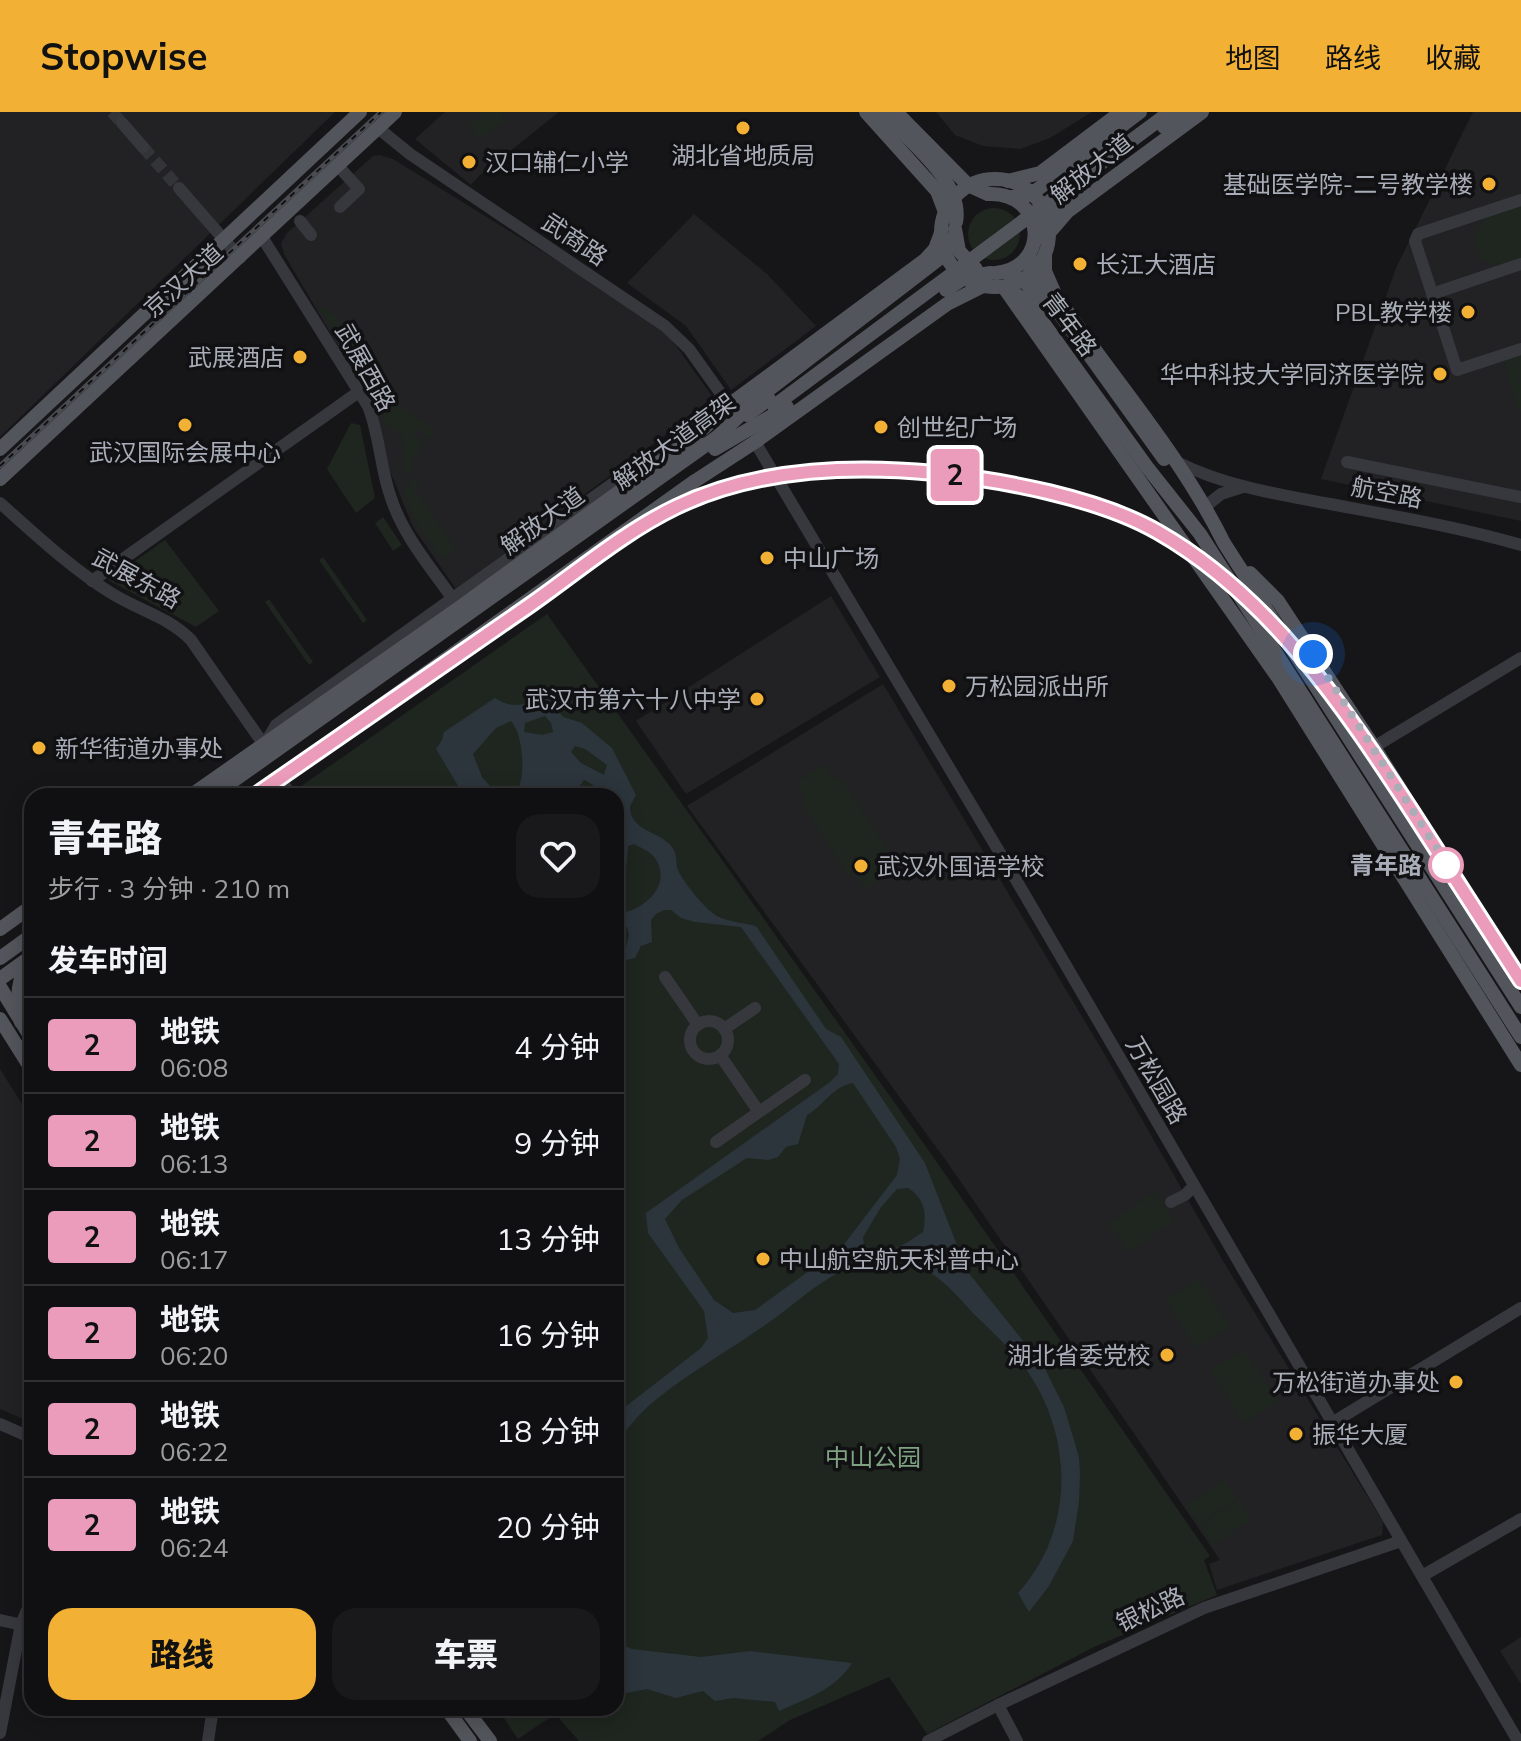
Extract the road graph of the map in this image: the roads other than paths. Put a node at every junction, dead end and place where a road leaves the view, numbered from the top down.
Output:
1 (360, 112) edge
2 (395, 112) edge
3 (866, 112) edge
4 (882, 112) edge
5 (896, 112) edge
6 (906, 112) edge
7 (1121, 112) edge
8 (1140, 112) edge
9 (1155, 112) edge
10 (1169, 112) edge
11 (1184, 112) edge
12 (1202, 112) edge
13 (122, 123) tunnel mouth
14 (378, 128) junction
15 (1181, 128) junction
16 (143, 147) tunnel mouth
17 (338, 166) junction
18 (989, 180) junction
19 (1008, 181) junction
20 (179, 188) tunnel mouth
21 (1012, 197) junction
22 (1521, 200) edge
23 (340, 207) dead end
24 (945, 212) junction
25 (300, 221) dead end
26 (1049, 233) junction
27 (948, 234) junction
28 (311, 235) dead end
29 (262, 237) junction
30 (224, 238) junction
31 (1031, 248) junction
32 (1045, 254) junction
33 (240, 258) junction
34 (1521, 264) edge
35 (993, 277) junction
36 (1002, 288) junction
37 (1432, 294) junction
38 (1521, 349) edge
39 (360, 391) junction
40 (729, 405) junction
41 (755, 442) junction
42 (713, 446) junction
43 (0, 449) edge
44 (1166, 461) junction
45 (1347, 462) dead end
46 (0, 479) edge
47 (1243, 487) junction
48 (1521, 497) edge
49 (0, 503) edge
50 (1206, 506) junction
51 (1200, 534) junction
52 (1521, 545) edge
53 (1228, 549) junction
54 (92, 581) junction
55 (456, 604) junction
56 (1258, 624) junction
57 (1521, 658) edge
58 (1284, 688) junction
59 (1322, 695) junction
60 (1365, 733) junction
61 (264, 745) junction
62 (1374, 747) junction
63 (943, 757) junction
64 (931, 765) dead end
65 (279, 778) junction
66 (202, 788) edge
67 (223, 788) edge
68 (239, 788) edge
69 (265, 788) edge
70 (286, 788) edge
71 (1443, 886) junction
72 (24, 911) edge
73 (4, 924) edge
74 (24, 929) edge
75 (1493, 938) junction
76 (24, 941) edge
77 (0, 946) edge
78 (1468, 955) junction
79 (0, 958) edge
80 (24, 962) edge
81 (24, 969) edge
82 (665, 977) dead end
83 (0, 979) edge
84 (1520, 982) edge
85 (0, 987) edge
86 (1521, 1007) edge
87 (755, 1008) dead end
88 (1492, 1020) junction
89 (21, 1022) junction
90 (2, 1024) edge
91 (698, 1025) junction
92 (24, 1027) edge
93 (724, 1029) junction
94 (1521, 1037) edge
95 (693, 1051) junction
96 (720, 1055) junction
97 (24, 1058) edge
98 (681, 1060) dead end
99 (1521, 1065) edge
100 (805, 1080) dead end
101 (759, 1112) junction
102 (716, 1142) dead end
103 (1194, 1186) junction
104 (1171, 1202) dead end
105 (1521, 1308) edge
106 (1332, 1423) junction
107 (0, 1424) edge
108 (24, 1434) edge
109 (1521, 1519) edge
110 (1401, 1541) junction
111 (1422, 1576) junction
112 (0, 1620) edge
113 (24, 1625) edge
114 (24, 1633) edge
115 (998, 1705) junction
116 (212, 1716) edge
117 (452, 1716) edge
118 (471, 1716) edge
119 (0, 1733) edge
120 (931, 1740) edge
121 (208, 1741) edge
122 (470, 1741) edge
123 (490, 1741) edge
124 (1017, 1741) edge
125 (1518, 1741) edge

1 - 30 main road, 京汉大道
2 - 14 main road, 京汉大道
3 - 24 main road
4 - 27 main road, bridge
5 - 21 main road, bridge
6 - 18 main road
7 - 19 main road, 解放大道
8 - 21 main road, bridge
9 - 42 main road, 解放大道高架, bridge
10 - 15 main road
10 - 42 main road, 解放大道高架, bridge
11 - 31 main road, bridge
12 - 15 main road, 解放大道
13 - 16 street
14 - 17 main road, 京汉大道
14 - 40 street, 武商路
15 - 26 main road, 解放大道
17 - 23 street
17 - 29 main road, 京汉大道
18 - 19 main road
18 - 24 main road
19 - 26 main road
20 - 30 street
21 - 31 main road, bridge
22 - 37 street
24 - 27 main road
25 - 28 street
26 - 32 main road
27 - 35 main road, bridge
27 - 40 main road, 解放大道
27 - 42 main road, bridge
29 - 33 main road, 京汉大道
29 - 39 street, 武展西路
30 - 33 street
30 - 43 main road, 京汉大道
31 - 35 main road, bridge
31 - 44 main road, bridge
32 - 36 main road
32 - 44 main road, 青年路
33 - 46 main road, 京汉大道
34 - 37 street
35 - 36 main road
35 - 41 main road
35 - 42 main road, bridge
35 - 44 main road, bridge
36 - 51 main road, 青年路
36 - 58 main road
37 - 38 street
39 - 54 street
39 - 55 street, 武展西路
40 - 55 main road, 解放大道
41 - 63 street, 万松园路
41 - 65 main road
42 - 67 main road, 解放大道高架
42 - 68 main road, 解放大道高架
44 - 47 street, 航空路
44 - 50 main road, 青年路
44 - 51 main road
44 - 53 main road
45 - 48 street
47 - 50 street
47 - 52 street, 航空路
49 - 54 street, 武展东路
50 - 53 main road, 青年路
51 - 56 main road, 青年路
53 - 59 main road, 青年路
53 - 60 main road
54 - 61 street, 武展东路
55 - 61 main road, 解放大道
56 - 58 main road
56 - 78 main road, 青年路
57 - 62 street
58 - 88 main road
59 - 60 main road
59 - 71 main road, 青年路
60 - 62 main road
61 - 66 main road, 解放大道
62 - 75 main road
63 - 64 street
63 - 103 street, 万松园路
65 - 69 main road
65 - 70 street
71 - 75 main road
71 - 86 main road, 青年路
72 - 73 main road
74 - 77 main road
75 - 84 main road
76 - 79 main road
78 - 88 main road
78 - 94 main road, 青年路
80 - 83 main road
81 - 89 main road
82 - 91 street
85 - 89 main road
87 - 93 street
88 - 99 main road
89 - 92 main road
90 - 97 main road
91 - 93 street
91 - 95 street
93 - 96 street
95 - 96 street
95 - 98 street
96 - 101 street
100 - 101 street
101 - 102 street
103 - 104 street
103 - 106 street, 万松园路
105 - 106 street
106 - 110 street, 万松园路
107 - 108 street
109 - 111 street
110 - 111 street, 万松园路
110 - 115 street, 银松路
111 - 125 street, 万松园路
112 - 113 street
114 - 119 street
115 - 120 street, 银松路
115 - 124 street
116 - 121 street
117 - 122 main road
118 - 123 main road

